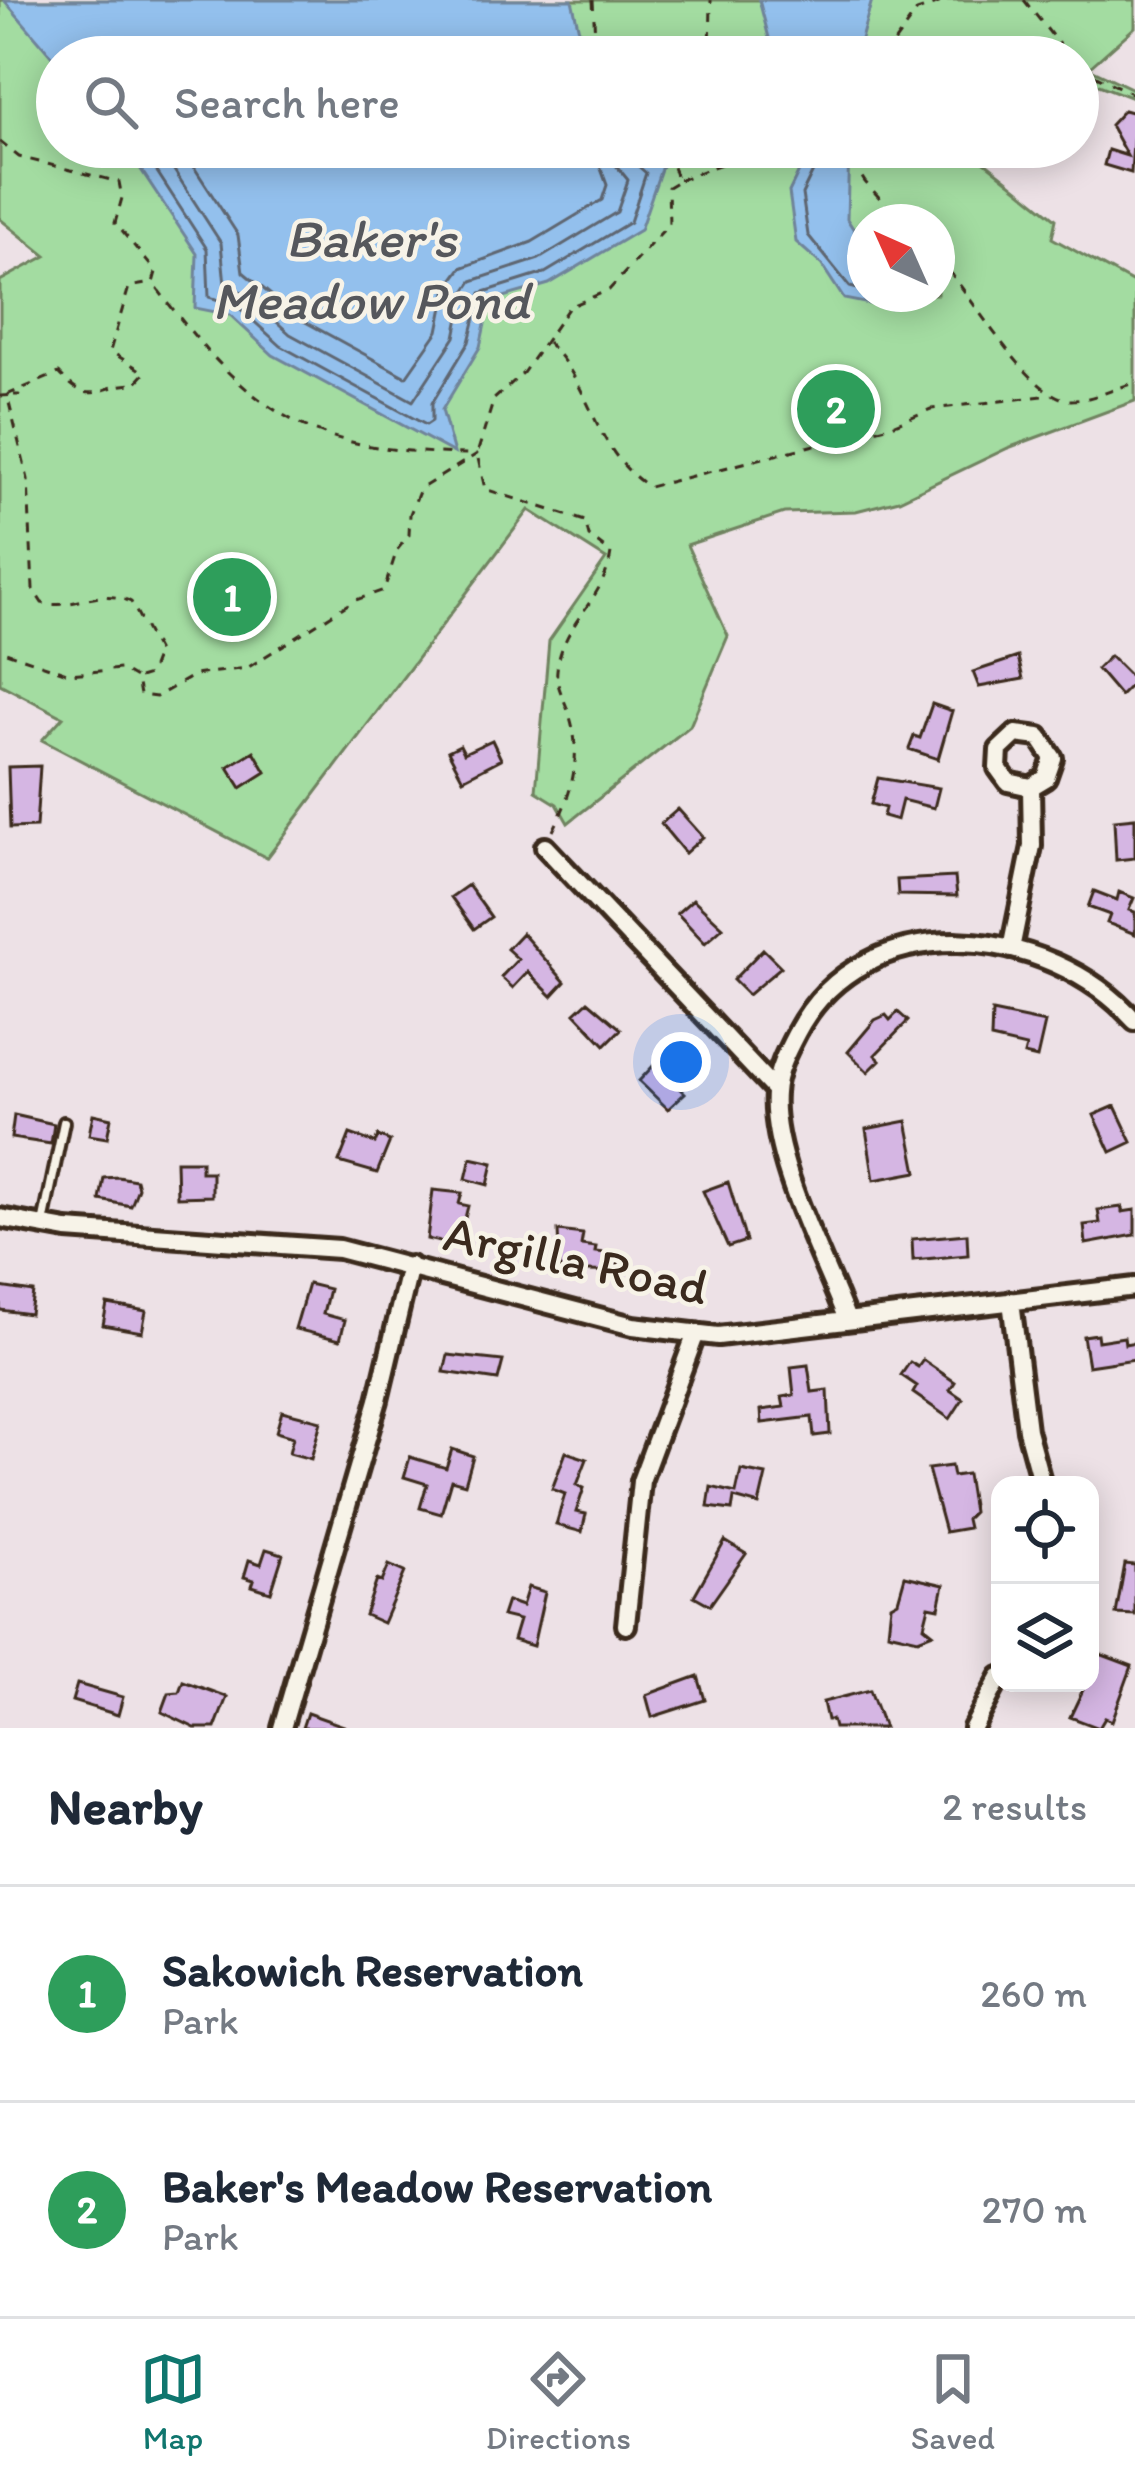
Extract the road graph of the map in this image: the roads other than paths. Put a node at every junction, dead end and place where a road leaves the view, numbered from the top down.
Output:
1 (1031, 788) dead end
2 (545, 847) road end
3 (1011, 949) junction
4 (1135, 1021) edge
5 (775, 1090) junction
6 (64, 1122) dead end
7 (0, 1218) edge
8 (42, 1226) junction
9 (410, 1266) junction
10 (1135, 1287) edge
11 (1011, 1301) junction
12 (847, 1319) junction
13 (696, 1333) junction
14 (1040, 1476) edge
15 (626, 1625) dead end
16 (992, 1692) edge
17 (282, 1728) edge
18 (973, 1728) edge

1 - 3 street
2 - 5 street
3 - 4 street
3 - 5 street
5 - 12 street
6 - 8 lane
7 - 8 street, Argilla Road
8 - 9 street, Argilla Road
9 - 13 street, Argilla Road
9 - 17 street
10 - 11 street, Argilla Road
11 - 12 street, Argilla Road
11 - 14 street
12 - 13 street, Argilla Road
13 - 15 street
16 - 18 street

